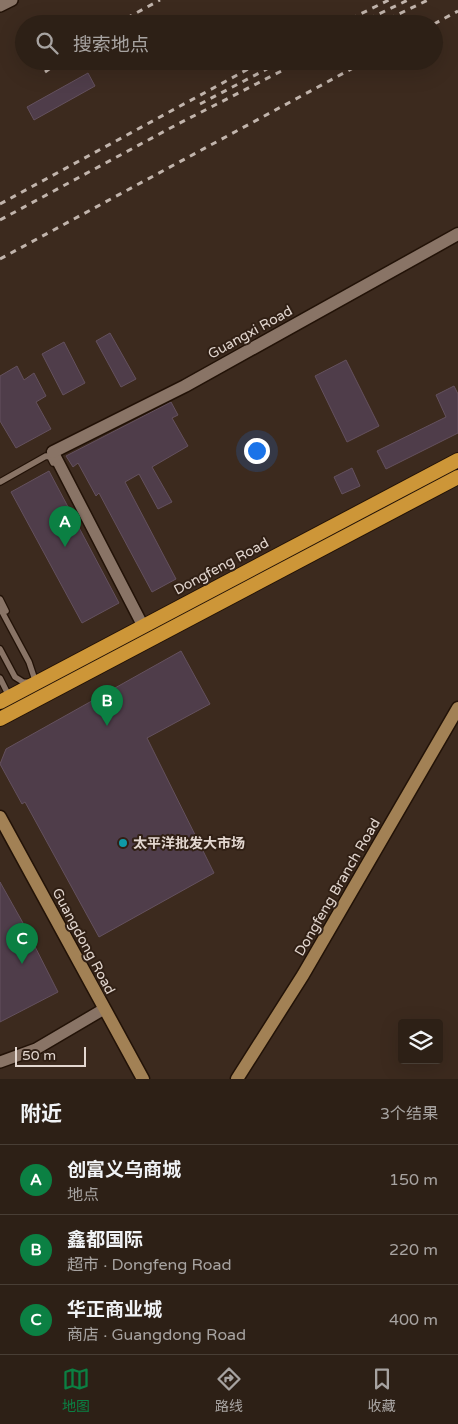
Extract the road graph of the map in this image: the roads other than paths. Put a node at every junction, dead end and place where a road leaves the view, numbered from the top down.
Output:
1 (12, 0) edge
2 (0, 6) edge
3 (458, 234) edge
4 (51, 456) junction
5 (458, 460) edge
6 (458, 477) edge
7 (0, 482) edge
8 (0, 486) edge
9 (0, 599) edge
10 (0, 608) edge
11 (143, 626) junction
12 (20, 645) junction
13 (0, 649) edge
14 (0, 678) edge
15 (36, 683) junction
16 (5, 700) edge
17 (458, 708) edge
18 (458, 718) edge
19 (0, 719) edge
20 (0, 817) edge
21 (104, 1009) junction
22 (0, 1062) edge
23 (143, 1079) edge
24 (237, 1079) edge
25 (243, 1079) edge

1 - 2 street
3 - 4 street, Guangxi Road
4 - 7 lane
4 - 8 lane
4 - 11 street
5 - 11 highway, Dongfeng Road
6 - 19 highway
9 - 12 lane
10 - 12 lane
11 - 15 highway, Dongfeng Road
12 - 15 lane
13 - 15 lane
14 - 16 lane
15 - 16 highway, Dongfeng Road
17 - 24 main road, Dongfeng Branch Road
18 - 25 main road, Dongfeng Branch Road
20 - 21 main road, Guangdong Road
21 - 22 street
21 - 23 main road, Guangdong Road

